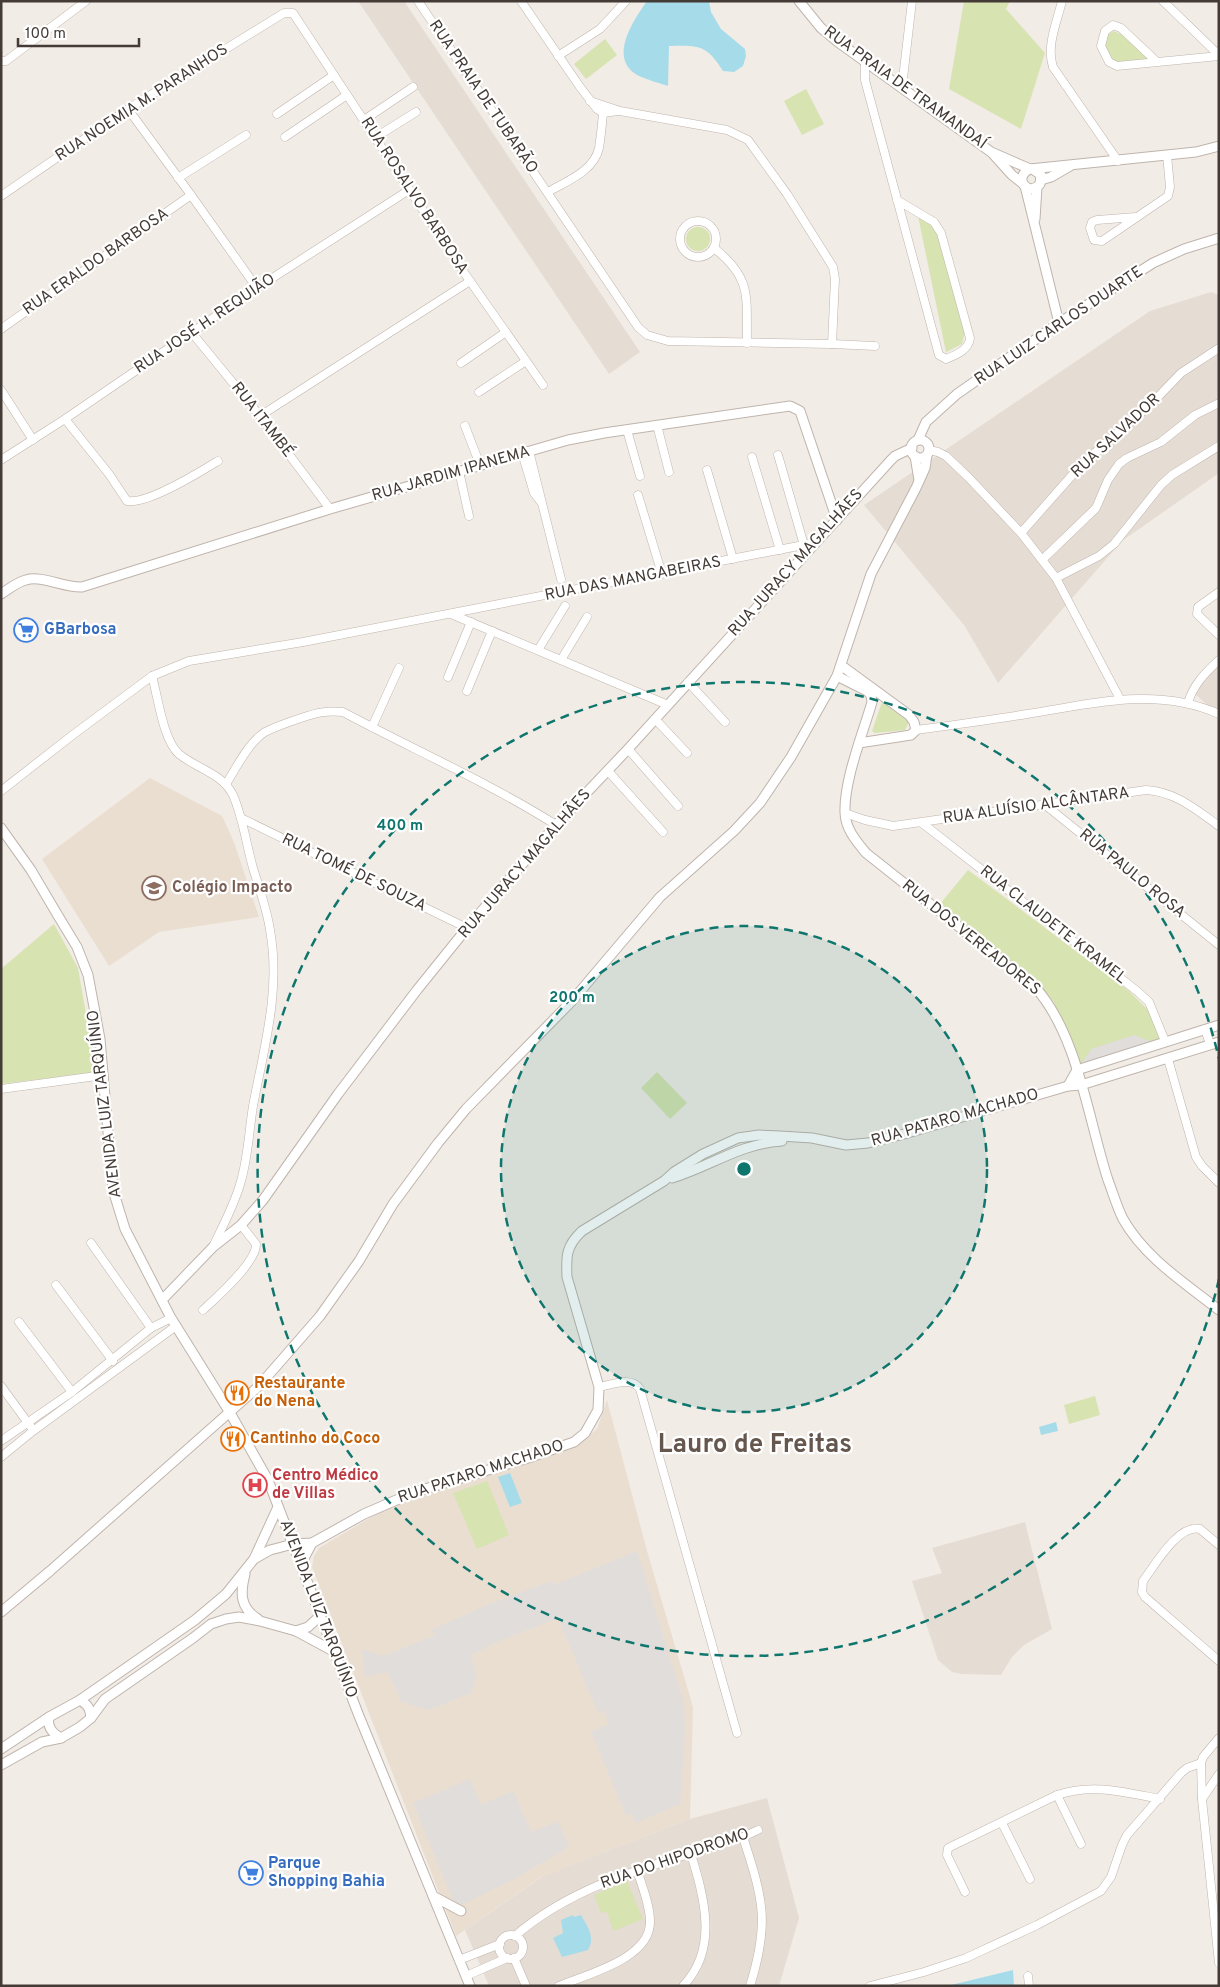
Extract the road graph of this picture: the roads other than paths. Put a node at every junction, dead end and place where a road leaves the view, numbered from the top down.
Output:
1 (86, 1) edge
2 (418, 1) edge
3 (521, 1) edge
4 (626, 1) edge
5 (799, 1) edge
6 (912, 1) edge
7 (1062, 1) edge
8 (1163, 1) edge
9 (284, 13) joint
10 (558, 56) junction
11 (1219, 56) edge
12 (865, 61) junction
13 (1156, 61) junction
14 (3, 63) edge
15 (334, 76) junction
16 (413, 87) dead end
17 (902, 87) junction
18 (347, 95) junction
19 (590, 101) junction
20 (128, 109) junction
21 (620, 111) junction
22 (416, 112) dead end
23 (603, 113) junction
24 (277, 114) dead end
25 (364, 120) junction
26 (246, 135) dead end
27 (285, 137) dead end
28 (376, 137) junction
29 (1219, 146) edge
30 (991, 152) junction
31 (1167, 156) junction
32 (1118, 161) junction
33 (1070, 166) junction
34 (1032, 170) junction
35 (178, 178) junction
36 (1039, 184) junction
37 (1023, 185) junction
38 (409, 190) junction
39 (548, 192) junction
40 (191, 194) junction
41 (1, 196) edge
42 (897, 200) junction
43 (1136, 217) junction
44 (1034, 226) junction
45 (1219, 238) edge
46 (714, 248) junction
47 (470, 281) junction
48 (257, 288) junction
49 (1059, 323) junction
50 (1, 329) edge
51 (506, 332) junction
52 (192, 333) junction
53 (748, 343) junction
54 (832, 344) junction
55 (875, 346) dead end
56 (1219, 348) edge
57 (526, 361) junction
58 (460, 363) dead end
59 (543, 385) dead end
60 (1, 390) edge
61 (479, 392) dead end
62 (1219, 404) edge
63 (260, 416) junction
64 (65, 419) junction
65 (657, 425) junction
66 (466, 426) dead end
67 (628, 430) junction
68 (33, 440) junction
69 (1219, 446) edge
70 (915, 448) junction
71 (525, 452) junction
72 (928, 453) junction
73 (778, 455) dead end
74 (752, 457) dead end
75 (1, 460) edge
76 (218, 461) dead end
77 (480, 465) junction
78 (707, 470) dead end
79 (459, 471) junction
80 (670, 472) dead end
81 (640, 476) dead end
82 (919, 480) junction
83 (638, 495) dead end
84 (330, 509) junction
85 (469, 516) dead end
86 (836, 520) junction
87 (1021, 533) junction
88 (814, 543) junction
89 (804, 545) junction
90 (780, 550) junction
91 (733, 560) junction
92 (1042, 560) junction
93 (662, 574) junction
94 (1056, 578) junction
95 (561, 579) dead end
96 (1219, 592) edge
97 (1, 594) edge
98 (565, 606) dead end
99 (451, 614) junction
100 (587, 617) dead end
101 (471, 622) junction
102 (492, 631) junction
103 (1219, 636) edge
104 (538, 650) junction
105 (561, 660) junction
106 (1219, 660) edge
107 (842, 666) junction
108 (399, 668) dead end
109 (152, 676) junction
110 (837, 676) junction
111 (448, 677) dead end
112 (688, 682) junction
113 (467, 691) dead end
114 (1120, 699) junction
115 (1188, 703) junction
116 (668, 704) junction
117 (1219, 714) edge
118 (655, 719) junction
119 (725, 722) dead end
120 (372, 728) junction
121 (916, 730) junction
122 (860, 743) junction
123 (628, 749) junction
124 (687, 753) dead end
125 (608, 771) junction
126 (226, 784) junction
127 (1, 791) edge
128 (1044, 804) junction
129 (678, 806) dead end
130 (845, 813) junction
131 (242, 818) junction
132 (922, 823) junction
133 (556, 825) junction
134 (1219, 826) edge
135 (1, 828) edge
136 (662, 832) dead end
137 (467, 928) junction
138 (1219, 945) edge
139 (1219, 1025) edge
140 (1204, 1029) junction
141 (1165, 1041) junction
142 (1214, 1043) edge
143 (1168, 1059) junction
144 (1077, 1070) junction
145 (104, 1075) junction
146 (1068, 1086) junction
147 (1081, 1086) junction
148 (1, 1089) edge
149 (738, 1138) junction
150 (812, 1138) junction
151 (716, 1147) junction
152 (736, 1150) junction
153 (717, 1160) junction
154 (664, 1180) junction
155 (1219, 1183) edge
156 (241, 1225) junction
157 (92, 1243) dead end
158 (213, 1248) junction
159 (56, 1285) dead end
160 (162, 1300) junction
161 (204, 1310) dead end
162 (1219, 1310) edge
163 (19, 1322) dead end
164 (174, 1322) junction
165 (151, 1328) junction
166 (139, 1337) junction
167 (145, 1349) junction
168 (112, 1358) junction
169 (119, 1368) junction
170 (92, 1376) junction
171 (98, 1384) junction
172 (1, 1386) edge
173 (599, 1387) junction
174 (72, 1392) junction
175 (229, 1411) junction
176 (29, 1424) junction
177 (33, 1431) junction
178 (1, 1441) edge
179 (1, 1457) edge
180 (278, 1507) junction
181 (312, 1543) junction
182 (293, 1544) junction
183 (1219, 1545) edge
184 (278, 1548) junction
185 (254, 1559) junction
186 (300, 1562) junction
187 (246, 1572) junction
188 (1, 1612) edge
189 (320, 1616) junction
190 (260, 1621) junction
191 (296, 1631) junction
192 (333, 1651) junction
193 (1219, 1661) edge
194 (80, 1700) junction
195 (48, 1717) junction
196 (90, 1718) junction
197 (737, 1733) dead end
198 (61, 1738) junction
199 (1219, 1738) edge
200 (1, 1749) edge
201 (1201, 1763) junction
202 (1, 1765) edge
203 (1219, 1774) edge
204 (1057, 1795) junction
205 (1160, 1799) junction
206 (1202, 1799) junction
207 (1002, 1823) junction
208 (758, 1830) dead end
209 (743, 1837) junction
210 (1081, 1844) dead end
211 (691, 1854) junction
212 (637, 1870) junction
213 (1030, 1879) dead end
214 (965, 1892) dead end
215 (433, 1896) junction
216 (461, 1910) dead end
217 (515, 1936) junction
218 (500, 1944) junction
219 (510, 1958) junction
220 (459, 1960) junction
221 (1219, 1963) edge
222 (466, 1976) junction
223 (1028, 1976) dead end
224 (470, 1986) edge
225 (526, 1986) edge
226 (559, 1986) edge
227 (684, 1986) edge
228 (750, 1986) edge
229 (870, 1986) edge
230 (1029, 1986) edge

1 - 14 street
2 - 39 street, RUA PRAIA DE TUBARÃO
3 - 10 street
4 - 10 street
5 - 12 street, RUA PRAIA DE TRAMANDAÍ
6 - 17 street
7 - 32 street
8 - 11 street
9 - 15 street, RUA ROSALVO BARBOSA
9 - 20 street, RUA NOEMIA M. PARANHOS
10 - 19 street
11 - 13 street
12 - 17 street, RUA PRAIA DE TRAMANDAÍ
12 - 42 street
13 - 13 street
15 - 18 street, RUA ROSALVO BARBOSA
15 - 24 street
16 - 25 street
17 - 30 street, RUA PRAIA DE TRAMANDAÍ
18 - 25 street, RUA ROSALVO BARBOSA
18 - 27 street
19 - 21 street
19 - 23 street
20 - 35 street
20 - 41 street, RUA NOEMIA M. PARANHOS
21 - 23 street
21 - 54 street
22 - 28 street
23 - 39 street, RUA PRAIA DE TUBARÃO
25 - 28 street, RUA ROSALVO BARBOSA
26 - 35 street
28 - 38 street, RUA ROSALVO BARBOSA
29 - 31 street
30 - 34 street, RUA PRAIA DE TRAMANDAÍ
30 - 37 street, RUA PRAIA DE TRAMANDAÍ
31 - 32 street
31 - 43 street
32 - 33 street
33 - 34 street
33 - 36 street
34 - 36 street
34 - 37 street
35 - 40 street
36 - 37 street
36 - 44 street
37 - 44 street
38 - 47 street, RUA ROSALVO BARBOSA
38 - 48 street, RUA JOSÉ H. REQUIÃO
39 - 53 street, RUA PRAIA DE TUBARÃO
40 - 48 street
40 - 50 street, RUA ERALDO BARBOSA
42 - 42 street
43 - 43 street
44 - 49 street
45 - 49 street, RUA LUIZ CARLOS DUARTE
46 - 46 street
46 - 53 street
47 - 51 street, RUA ROSALVO BARBOSA
47 - 63 street
48 - 52 street, RUA JOSÉ H. REQUIÃO
49 - 70 street, RUA LUIZ CARLOS DUARTE
51 - 57 street, RUA ROSALVO BARBOSA
51 - 58 street
52 - 63 street, RUA ITAMBÉ
52 - 64 street, RUA JOSÉ H. REQUIÃO
53 - 54 street, RUA PRAIA DE TUBARÃO
54 - 55 street, RUA PRAIA DE TUBARÃO
56 - 87 street, RUA SALVADOR
57 - 59 street, RUA ROSALVO BARBOSA
57 - 61 street
60 - 68 street
62 - 92 street
63 - 84 street, RUA ITAMBÉ
64 - 68 street, RUA JOSÉ H. REQUIÃO
64 - 76 street
65 - 67 street, RUA JARDIM IPANEMA
65 - 80 street
65 - 86 street, RUA JARDIM IPANEMA
66 - 77 street
67 - 71 street, RUA JARDIM IPANEMA
67 - 81 street
68 - 75 street, RUA JOSÉ H. REQUIÃO
69 - 94 street
70 - 72 street
70 - 72 street
70 - 82 street
70 - 86 street, RUA JURACY MAGALHÃES
71 - 77 street, RUA JARDIM IPANEMA
71 - 95 street
72 - 82 street
72 - 87 street
73 - 89 street
74 - 90 street
77 - 79 street, RUA JARDIM IPANEMA
78 - 91 street
79 - 84 street, RUA JARDIM IPANEMA
79 - 85 street
82 - 107 street
83 - 93 street
84 - 97 street, RUA JARDIM IPANEMA
86 - 88 street, RUA JURACY MAGALHÃES
87 - 92 street
88 - 89 street, RUA DAS MANGABEIRAS
88 - 112 street, RUA JURACY MAGALHÃES
89 - 90 street, RUA DAS MANGABEIRAS
90 - 91 street, RUA DAS MANGABEIRAS
91 - 93 street, RUA DAS MANGABEIRAS
92 - 94 street
93 - 99 street, RUA DAS MANGABEIRAS
94 - 114 street
96 - 103 street
98 - 104 street
99 - 101 street
99 - 109 street, RUA DAS MANGABEIRAS
100 - 105 street
101 - 102 street
101 - 111 street
102 - 104 street
102 - 113 street
104 - 105 street
105 - 116 street
106 - 115 street
107 - 110 street
107 - 121 street
108 - 120 street
109 - 126 street
109 - 127 street, RUA DAS MANGABEIRAS
110 - 122 street, RUA DOS VEREADORES
110 - 175 street
112 - 116 street, RUA JURACY MAGALHÃES
112 - 119 street
114 - 115 street
114 - 121 street
115 - 117 street
116 - 118 street, RUA JURACY MAGALHÃES
118 - 123 street, RUA JURACY MAGALHÃES
118 - 124 street
120 - 126 street
120 - 133 street
121 - 122 street
122 - 130 street, RUA DOS VEREADORES
123 - 125 street, RUA JURACY MAGALHÃES
123 - 129 street
125 - 133 street, RUA JURACY MAGALHÃES
125 - 136 street
126 - 131 street
128 - 132 street, RUA ALUÍSIO ALCÂNTARA
128 - 134 street, RUA ALUÍSIO ALCÂNTARA
128 - 138 street, RUA PAULO ROSA
130 - 132 street, RUA ALUÍSIO ALCÂNTARA
130 - 144 street, RUA DOS VEREADORES
131 - 137 street, RUA TOMÉ DE SOUZA
131 - 158 street
132 - 141 street, RUA CLAUDETE KRAMEL
133 - 137 street, RUA JURACY MAGALHÃES
135 - 145 street, AVENIDA LUIZ TARQUÍNIO
137 - 156 street, RUA JURACY MAGALHÃES
139 - 140 street
140 - 141 street
140 - 142 street
141 - 144 street
142 - 143 street, RUA PATARO MACHADO
143 - 147 street, RUA PATARO MACHADO
143 - 155 street
144 - 146 street
144 - 147 street, RUA DOS VEREADORES
145 - 148 street
145 - 160 street, AVENIDA LUIZ TARQUÍNIO
146 - 147 street, RUA PATARO MACHADO
146 - 150 street, RUA PATARO MACHADO
147 - 162 street, RUA DOS VEREADORES
149 - 150 street, RUA PATARO MACHADO
149 - 151 street, RUA PATARO MACHADO
149 - 152 street
150 - 152 street, RUA PATARO MACHADO
151 - 153 street
151 - 154 street, RUA PATARO MACHADO
152 - 153 street, RUA PATARO MACHADO
153 - 154 street, RUA PATARO MACHADO
154 - 173 street, RUA PATARO MACHADO
156 - 158 street, RUA JURACY MAGALHÃES
156 - 161 street
157 - 165 street
158 - 160 street, RUA JURACY MAGALHÃES
159 - 168 street
160 - 164 street, AVENIDA LUIZ TARQUÍNIO
163 - 174 street
164 - 165 street
164 - 167 street
164 - 175 street, AVENIDA LUIZ TARQUÍNIO
165 - 166 street
166 - 167 street
166 - 168 street
167 - 169 street
168 - 169 street
168 - 170 street
169 - 171 street
170 - 171 street
170 - 174 street
171 - 177 street
172 - 176 street
173 - 181 street, RUA PATARO MACHADO
173 - 197 street
174 - 176 street
175 - 180 street, AVENIDA LUIZ TARQUÍNIO
175 - 188 street
176 - 177 street
176 - 178 street
177 - 179 street
180 - 182 street, AVENIDA LUIZ TARQUÍNIO
180 - 185 street
181 - 182 street, RUA PATARO MACHADO
181 - 186 street
182 - 184 street, RUA PATARO MACHADO
182 - 186 street, AVENIDA LUIZ TARQUÍNIO
183 - 193 street
184 - 185 street
184 - 186 street
185 - 187 street
186 - 189 street, AVENIDA LUIZ TARQUÍNIO
187 - 190 street
187 - 194 street
189 - 191 street
189 - 192 street, AVENIDA LUIZ TARQUÍNIO
190 - 191 street
190 - 196 street
191 - 192 street
192 - 215 street, AVENIDA LUIZ TARQUÍNIO
194 - 195 street
194 - 196 street
195 - 198 street
195 - 200 street
196 - 198 street
198 - 202 street
199 - 201 street
201 - 205 street
201 - 206 street
203 - 206 street
204 - 205 street
204 - 207 street
204 - 210 street
205 - 229 street
206 - 221 street
207 - 213 street
207 - 214 street
208 - 209 street, RUA DO HIPODROMO
209 - 211 street, RUA DO HIPODROMO
209 - 228 street
211 - 212 street, RUA DO HIPODROMO
211 - 227 street
212 - 217 street, RUA DO HIPODROMO
212 - 226 street
215 - 216 street
215 - 220 street, AVENIDA LUIZ TARQUÍNIO
217 - 218 street
217 - 219 street
218 - 219 street
218 - 220 street
219 - 222 street
219 - 225 street
220 - 222 street, AVENIDA LUIZ TARQUÍNIO
222 - 224 street, AVENIDA LUIZ TARQUÍNIO
223 - 230 street

